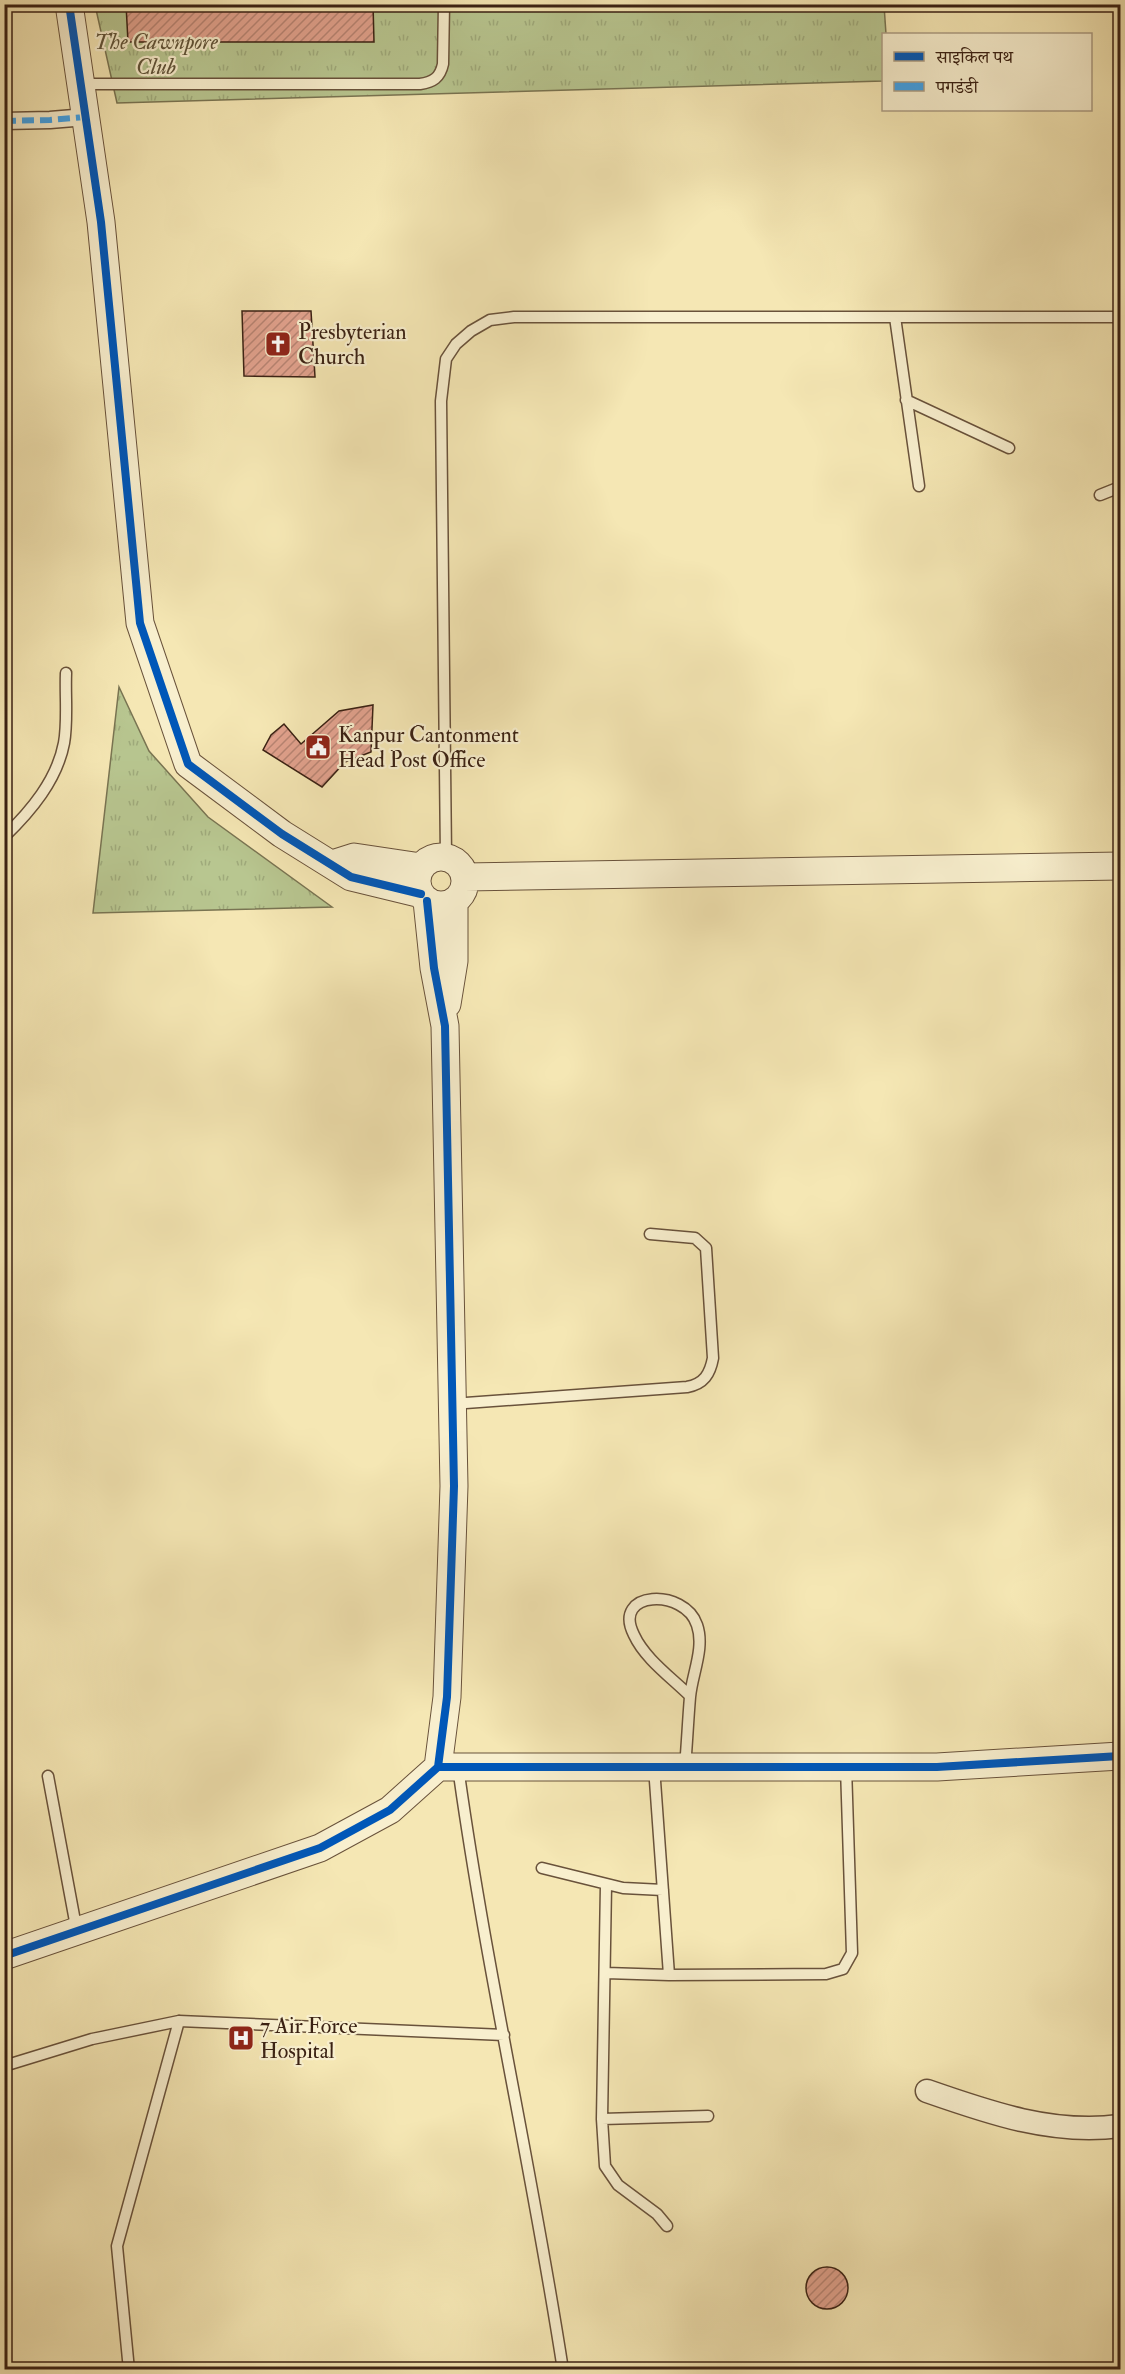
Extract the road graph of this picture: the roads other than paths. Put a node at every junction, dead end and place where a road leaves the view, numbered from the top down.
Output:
1 (69, 4) edge
2 (444, 4) edge
3 (81, 84) junction
4 (86, 117) junction
5 (4, 121) edge
6 (895, 317) junction
7 (1120, 317) edge
8 (906, 400) junction
9 (1009, 448) dead end
10 (919, 486) dead end
11 (1120, 487) edge
12 (1100, 495) dead end
13 (66, 673) dead end
14 (4, 837) edge
15 (446, 857) junction
16 (332, 864) junction
17 (1120, 866) edge
18 (421, 867) junction
19 (465, 877) junction
20 (424, 898) junction
21 (454, 902) junction
22 (444, 1017) junction
23 (650, 1234) dead end
24 (451, 1404) junction
25 (690, 1696) junction
26 (1120, 1756) edge
27 (448, 1767) junction
28 (654, 1767) junction
29 (685, 1767) junction
30 (846, 1767) junction
31 (48, 1776) dead end
32 (542, 1868) dead end
33 (606, 1885) junction
34 (663, 1890) junction
35 (77, 1932) junction
36 (4, 1956) edge
37 (606, 1973) junction
38 (669, 1975) junction
39 (179, 2021) junction
40 (504, 2035) junction
41 (4, 2066) edge
42 (927, 2091) dead end
43 (708, 2116) dead end
44 (602, 2119) junction
45 (1120, 2126) edge
46 (667, 2226) dead end
47 (129, 2370) edge
48 (563, 2370) edge

1 - 3 street
2 - 3 lane
3 - 4 street
4 - 5 street
4 - 16 street
6 - 7 lane
6 - 8 lane
6 - 15 lane
8 - 9 lane
8 - 10 lane
11 - 12 lane
13 - 14 lane
15 - 18 street
15 - 19 street
16 - 18 street
16 - 20 street
17 - 19 street
18 - 20 street
19 - 21 street
20 - 21 street
20 - 22 street
21 - 22 street
22 - 24 street
23 - 24 lane
24 - 27 street
25 - 25 lane
25 - 29 lane
26 - 30 street
27 - 28 street
27 - 35 street
27 - 40 lane
28 - 29 street
28 - 34 lane
29 - 30 street
30 - 38 lane
31 - 35 lane
32 - 33 lane
33 - 34 lane
33 - 37 lane
34 - 38 lane
35 - 36 street
37 - 38 lane
37 - 44 lane
39 - 40 lane
39 - 41 lane
39 - 47 lane
40 - 48 lane
42 - 45 street
43 - 44 lane
44 - 46 lane

